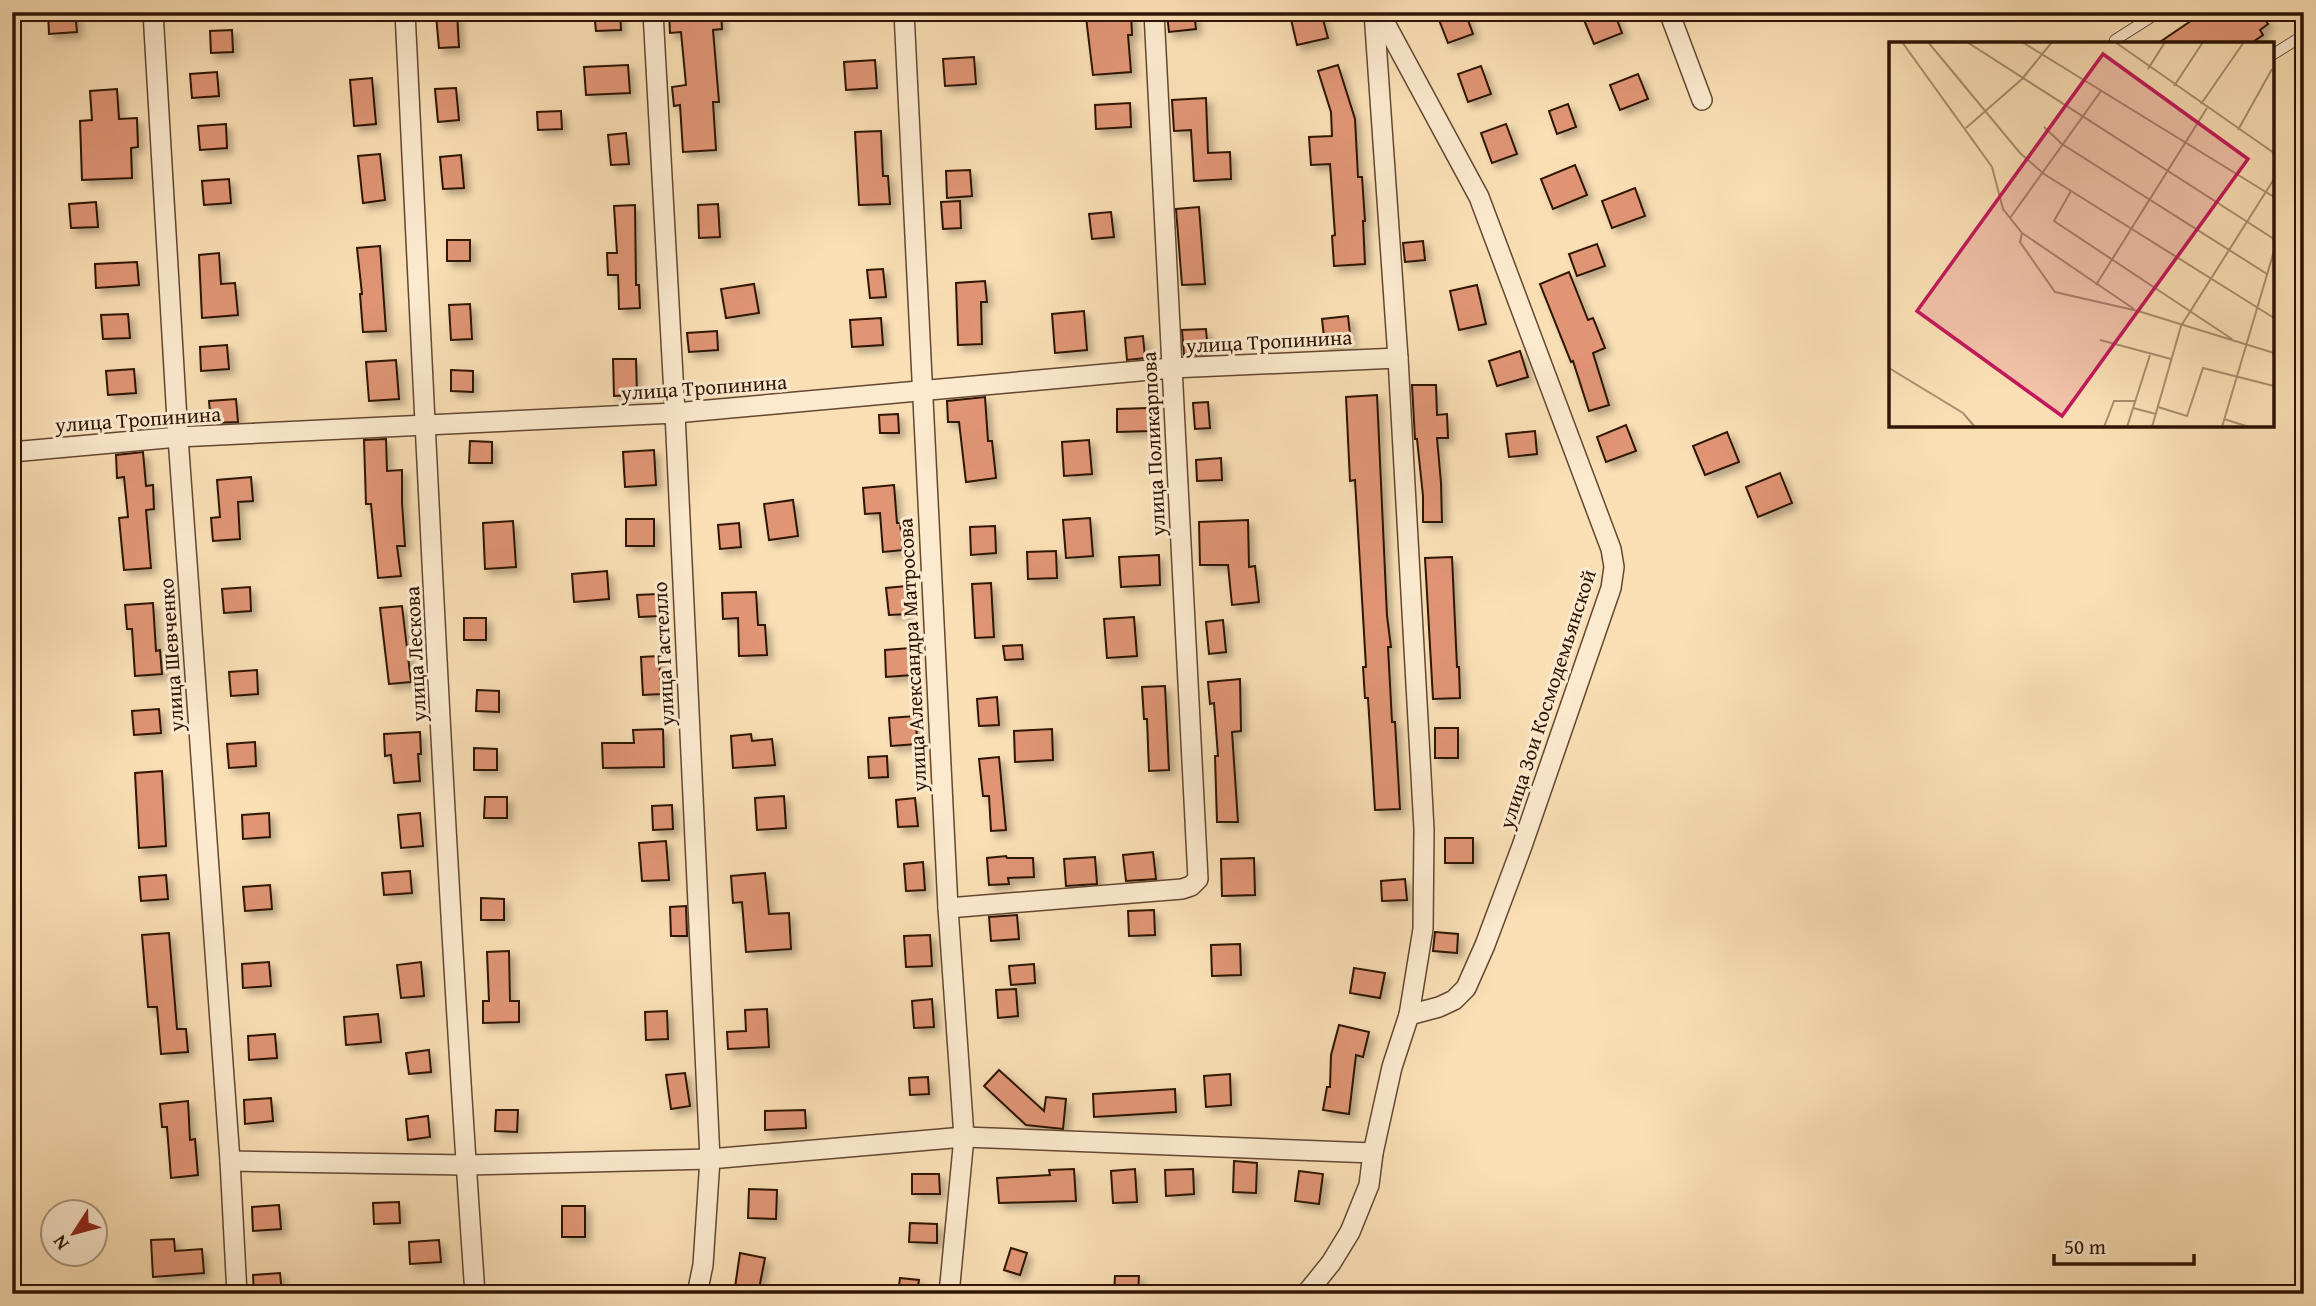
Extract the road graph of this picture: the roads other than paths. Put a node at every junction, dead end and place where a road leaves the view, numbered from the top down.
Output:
1 (153, 12) edge
2 (405, 12) edge
3 (653, 12) edge
4 (904, 12) edge
5 (1154, 12) edge
6 (1374, 12) edge
7 (1379, 12) edge
8 (1669, 12) edge
9 (2158, 12) edge
10 (2300, 12) edge
11 (2304, 19) edge
12 (2304, 35) edge
13 (2116, 42) edge
14 (2274, 54) edge
15 (1702, 100) dead end
16 (1398, 358) junction
17 (1172, 368) junction
18 (922, 392) junction
19 (674, 413) junction
20 (425, 425) junction
21 (178, 437) junction
22 (12, 452) edge
23 (948, 908) junction
24 (1409, 1015) junction
25 (964, 1137) junction
26 (1373, 1153) junction
27 (710, 1159) junction
28 (230, 1161) junction
29 (466, 1165) junction
30 (237, 1294) edge
31 (475, 1294) edge
32 (697, 1294) edge
33 (949, 1294) edge
34 (1306, 1294) edge

1 - 21 street, улица Шевченко
2 - 20 street, улица Лескова
3 - 19 street, улица Гастелло
4 - 18 street, улица Александра Матросова
5 - 17 street, улица Поликарпова
6 - 16 street
7 - 24 street, улица Зои Космодемьянской
8 - 15 street
9 - 13 lane
10 - 11 lane
12 - 14 lane
16 - 17 street, улица Тропинина
16 - 24 street
17 - 18 street, улица Тропинина
17 - 23 street, улица Поликарпова
18 - 19 street, улица Тропинина
18 - 23 street, улица Александра Матросова
19 - 20 street, улица Тропинина
19 - 27 street, улица Гастелло
20 - 21 street, улица Тропинина
20 - 29 street, улица Лескова
21 - 22 street, улица Тропинина
21 - 28 street, улица Шевченко
23 - 25 street, улица Александра Матросова
24 - 26 street
25 - 26 street
25 - 27 street
25 - 33 street, улица Александра Матросова
26 - 34 street
27 - 29 street
27 - 32 street, улица Гастелло
28 - 29 street
28 - 30 street, улица Шевченко
29 - 31 street, улица Лескова

